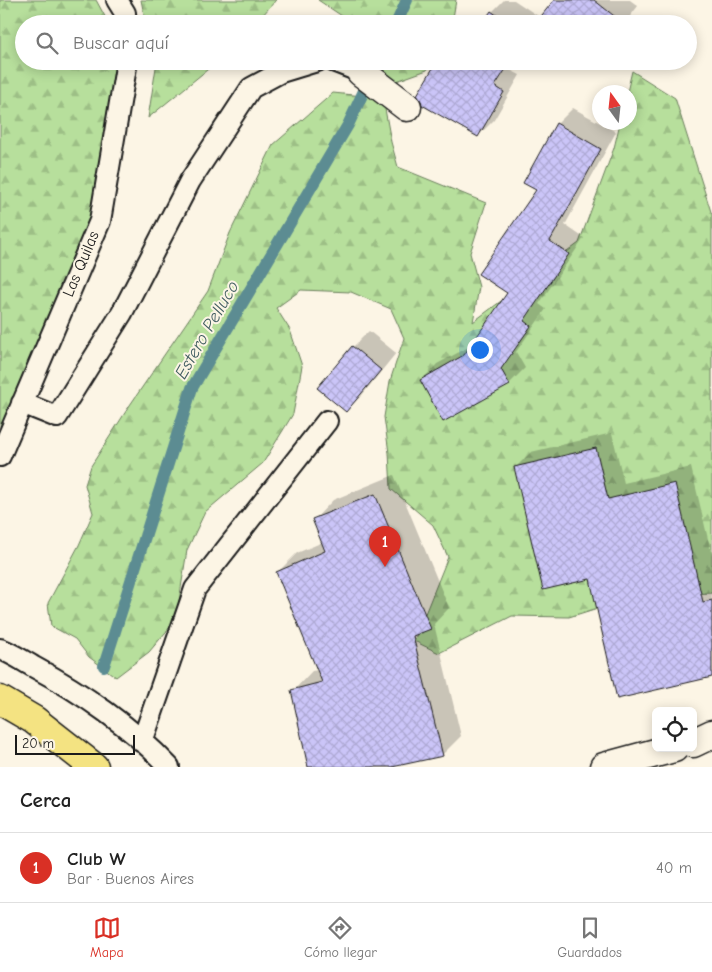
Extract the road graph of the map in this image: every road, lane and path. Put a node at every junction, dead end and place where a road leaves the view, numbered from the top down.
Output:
1 (118, 0) edge
2 (125, 15) edge
3 (125, 70) edge
4 (288, 70) edge
5 (356, 70) edge
6 (361, 72) joint
7 (400, 101) dead end
8 (22, 403) junction
9 (327, 421) dead end
10 (0, 456) edge
11 (0, 649) edge
12 (0, 700) edge
13 (712, 734) edge
14 (697, 741) edge
15 (142, 742) junction
16 (659, 752) edge
17 (94, 767) edge
18 (169, 767) edge
19 (604, 767) edge

1 - 2 lane
3 - 8 lane, Las Quilas
4 - 8 lane
5 - 6 lane
6 - 7 street
8 - 10 lane, Las Quilas
9 - 15 lane
11 - 15 lane
12 - 17 highway
13 - 14 street
15 - 18 lane
16 - 19 street

